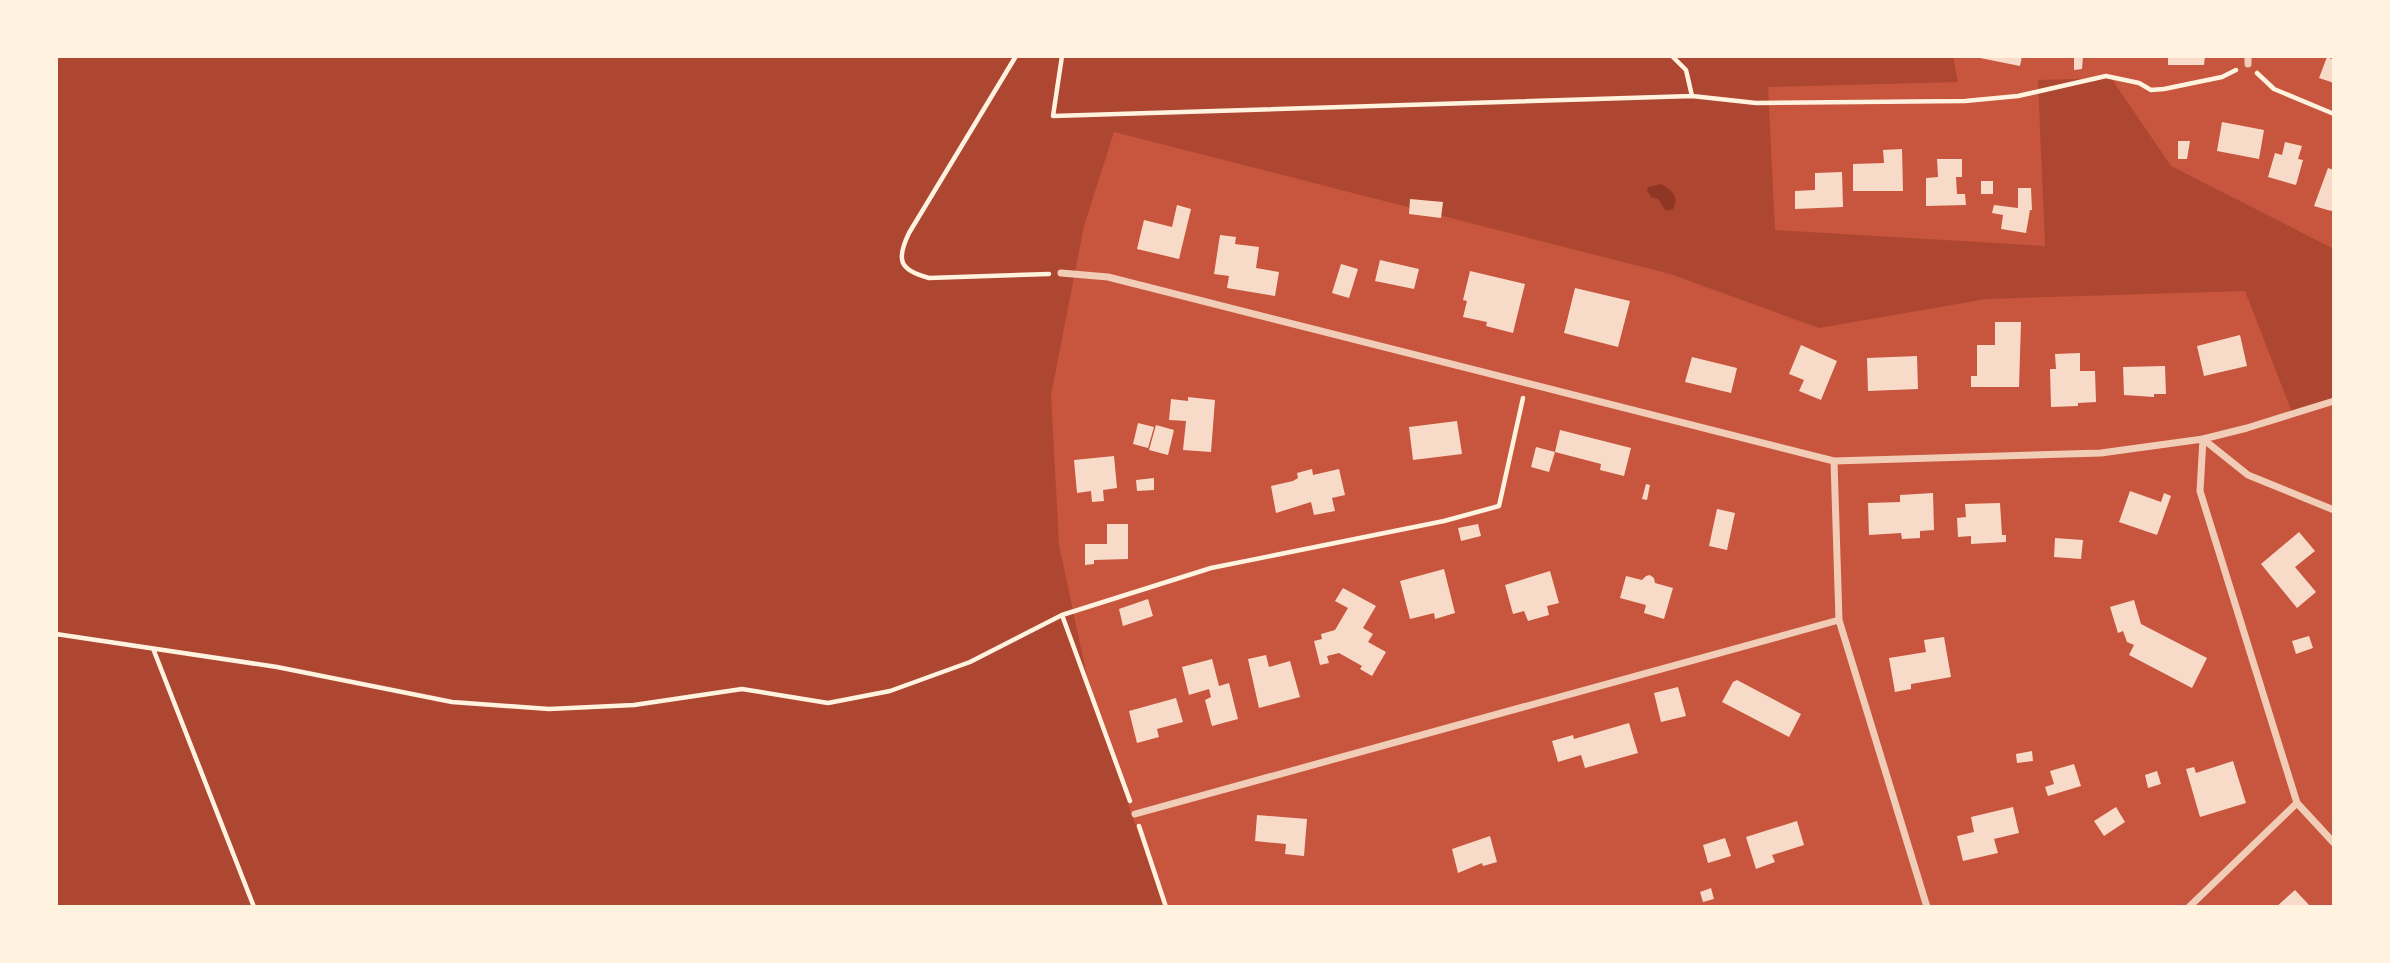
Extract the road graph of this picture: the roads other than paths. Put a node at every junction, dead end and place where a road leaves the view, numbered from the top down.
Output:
1 (1061, 273) road end
2 (2334, 401) edge
3 (2203, 439) junction
4 (1834, 461) junction
5 (2334, 510) edge
6 (1839, 620) junction
7 (2297, 803) junction
8 (1135, 814) road end
9 (2334, 843) edge
10 (1927, 907) edge
11 (2189, 907) edge

1 - 4 street
2 - 3 street
3 - 4 street
3 - 5 street
3 - 7 street
4 - 6 street
6 - 8 street
6 - 10 street
7 - 9 street
7 - 11 street

